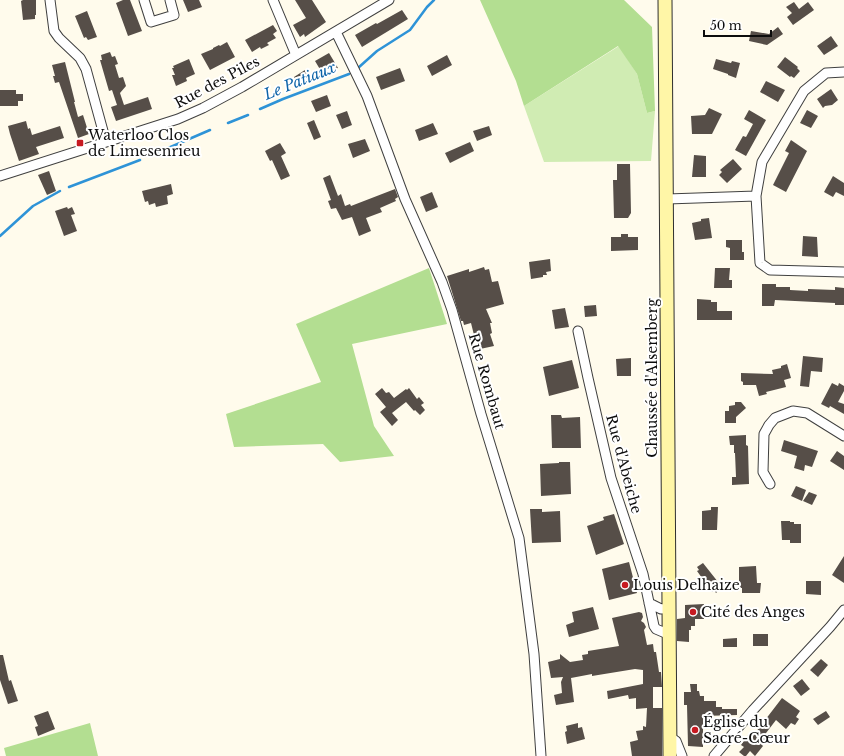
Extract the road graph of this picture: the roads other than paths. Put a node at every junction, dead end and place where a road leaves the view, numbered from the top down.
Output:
1 (50, 0) edge
2 (144, 0) edge
3 (170, 0) edge
4 (273, 0) edge
5 (389, 0) edge
6 (665, 0) edge
7 (336, 32) junction
8 (296, 55) junction
9 (844, 72) edge
10 (106, 142) junction
11 (0, 176) edge
12 (756, 196) junction
13 (666, 199) junction
14 (844, 272) edge
15 (578, 331) dead end
16 (844, 436) edge
17 (770, 484) dead end
18 (649, 603) junction
19 (670, 608) junction
20 (844, 610) edge
21 (670, 635) junction
22 (670, 737) junction
23 (541, 756) edge
24 (670, 756) edge
25 (682, 756) edge
26 (714, 756) edge

1 - 10 street
2 - 3 street
4 - 8 street
5 - 7 street, Rue des Piles
6 - 13 main road, Chaussée d'Alsemberg
7 - 8 street, Rue des Piles
7 - 23 street, Rue Rombaut
8 - 10 street, Rue des Piles
9 - 12 street
10 - 11 street, Rue des Piles
12 - 13 street
12 - 14 street
13 - 19 main road, Chaussée d'Alsemberg
15 - 18 street, Rue d'Abeiche
16 - 17 street
18 - 19 street
18 - 21 street, Rue d'Abeiche
19 - 21 main road, Chaussée d'Alsemberg
20 - 26 street
21 - 22 main road, Chaussée d'Alsemberg
22 - 24 main road, Chaussée d'Alsemberg
22 - 25 street

